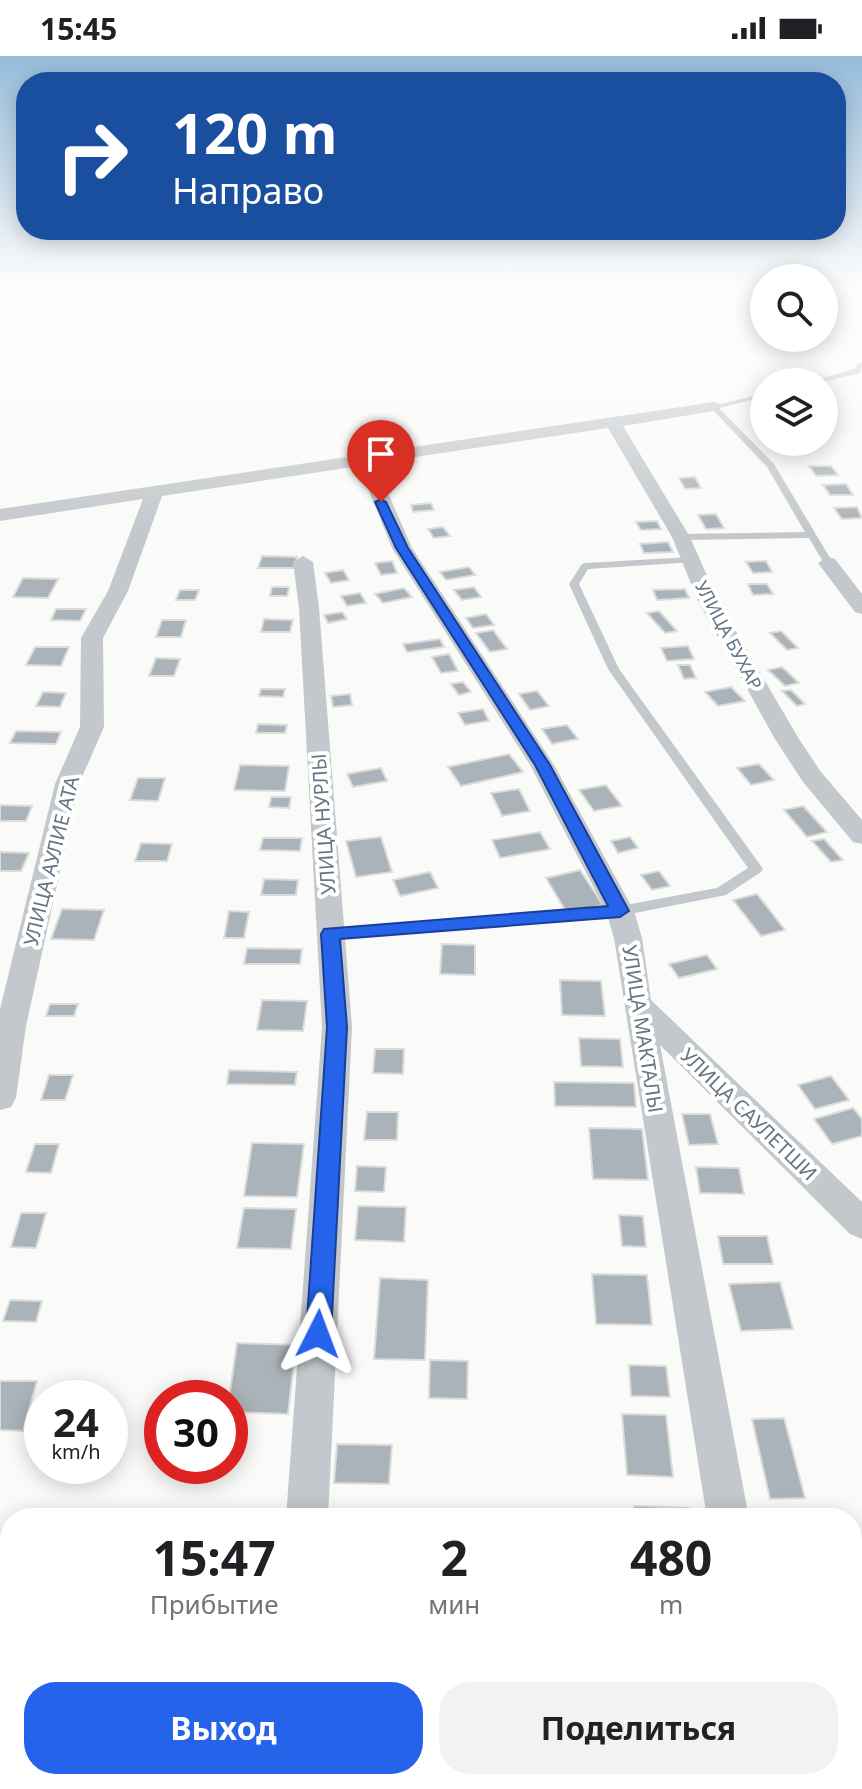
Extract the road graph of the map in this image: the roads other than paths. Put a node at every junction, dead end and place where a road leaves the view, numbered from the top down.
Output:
1 (860, 367) edge
2 (838, 376) edge
3 (750, 398) edge
4 (714, 407) junction
5 (613, 423) junction
6 (365, 460) junction
7 (154, 493) junction
8 (1, 518) edge
9 (813, 535) junction
10 (681, 537) junction
11 (691, 560) junction
12 (303, 562) dead end
13 (828, 563) joint
14 (862, 608) edge
15 (862, 836) edge
16 (620, 911) junction
17 (331, 934) junction
18 (637, 1004) junction
19 (0, 1098) edge
20 (862, 1224) edge
21 (308, 1508) edge
22 (726, 1508) edge

1 - 2 lane
3 - 4 lane
4 - 5 street
4 - 9 lane
5 - 6 street
5 - 10 street, УЛИЦА БУХАР
6 - 7 street
6 - 16 street, УЛИЦА МАКТАЛЫ
7 - 8 street
7 - 19 street, УЛИЦА АУЛИЕ АТА
9 - 10 lane
9 - 13 lane
10 - 11 street, УЛИЦА БУХАР
11 - 15 street, УЛИЦА БУХАР
11 - 16 lane
12 - 17 street, УЛИЦА НУРЛЫ
13 - 14 street
16 - 17 lane
16 - 18 street, УЛИЦА МАКТАЛЫ
17 - 21 street, УЛИЦА НУРЛЫ
18 - 20 street, УЛИЦА САУЛЕТШИ
18 - 22 street, УЛИЦА МАКТАЛЫ

